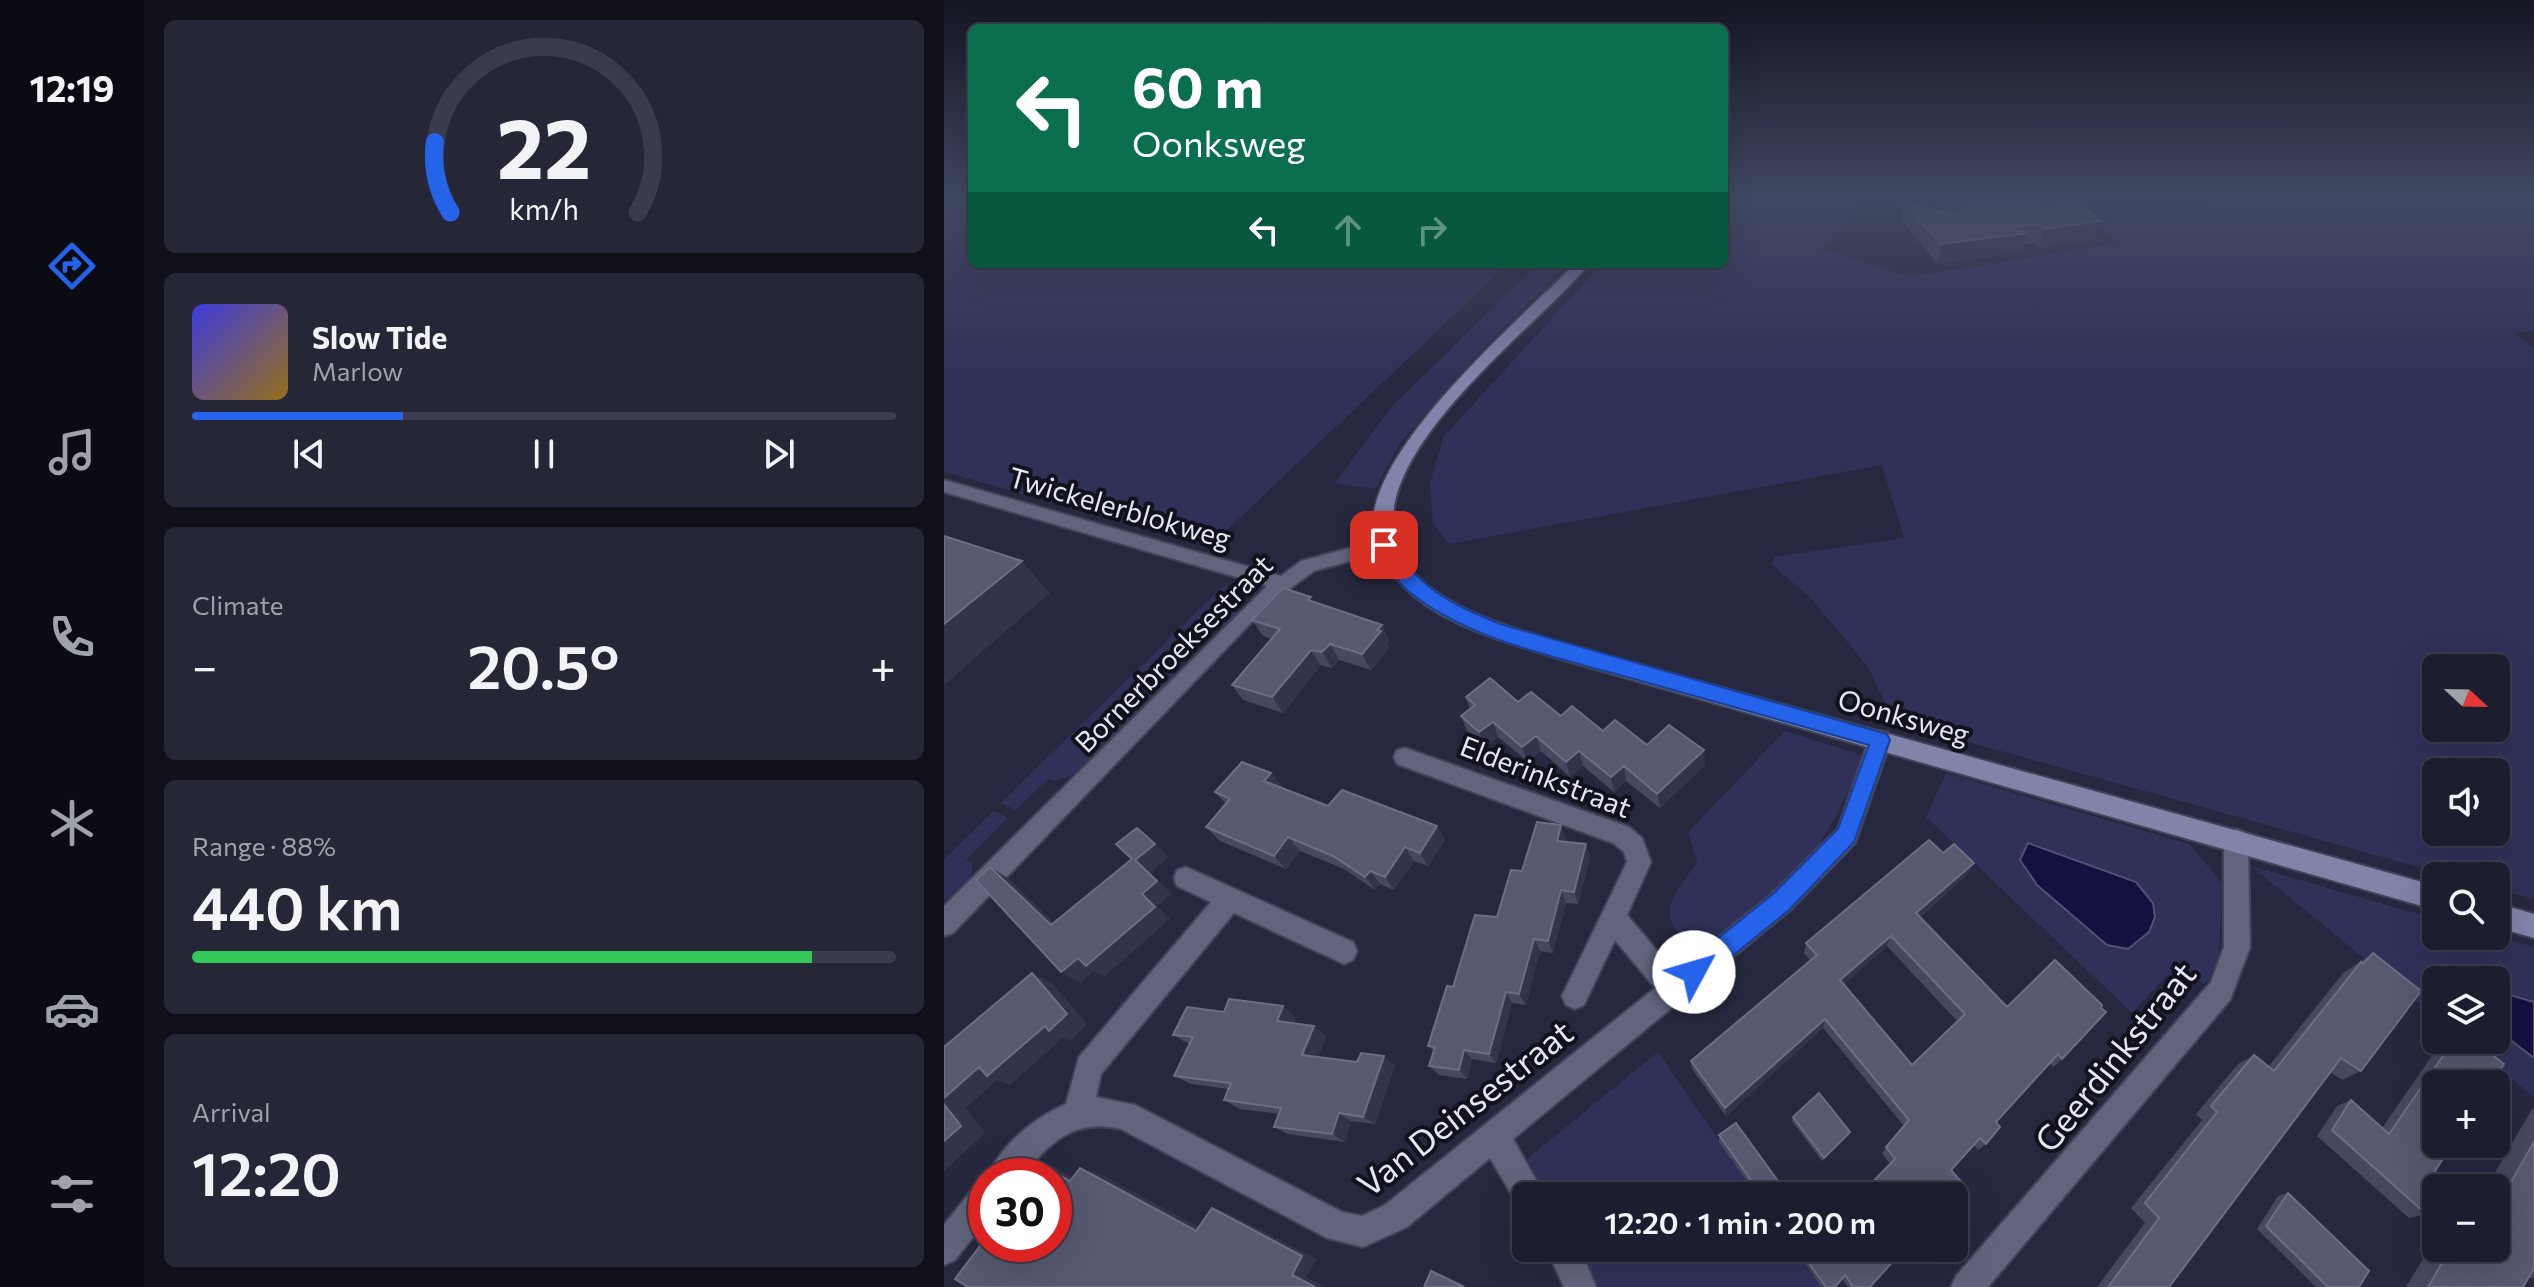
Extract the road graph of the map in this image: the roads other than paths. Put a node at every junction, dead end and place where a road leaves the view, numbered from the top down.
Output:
1 (1578, 268) edge
2 (944, 486) edge
3 (1384, 545) junction
4 (1281, 583) junction
5 (1880, 740) junction
6 (1405, 757) dead end
7 (2236, 840) junction
8 (1186, 878) dead end
9 (2422, 894) edge
10 (1230, 898) junction
11 (1614, 919) junction
12 (2510, 919) edge
13 (944, 924) edge
14 (2534, 926) edge
15 (1344, 951) dead end
16 (1673, 989) junction
17 (1575, 996) dead end
18 (1078, 1111) junction
19 (1494, 1136) junction
20 (1020, 1158) edge
21 (1522, 1182) edge
22 (968, 1219) edge
23 (944, 1249) edge
24 (1570, 1262) edge
25 (1580, 1287) edge
26 (1967, 1287) edge

1 - 3 main road
2 - 4 street, Twickelerblokweg
3 - 4 street, Bornerbroeksestraat
3 - 5 main road, Oonksweg
4 - 13 street, Bornerbroeksestraat
5 - 7 main road, Oonksweg
5 - 16 street, Van Deinsestraat
6 - 11 street, Elderinkstraat
7 - 9 main road, Oonksweg
7 - 26 street, Geerdinkstraat
8 - 10 street
10 - 15 street
10 - 18 street
11 - 16 street
11 - 17 street, Elderinkstraat
12 - 14 main road
16 - 19 street, Van Deinsestraat
18 - 19 street, Van Deinsestraat
18 - 20 street
19 - 21 street
22 - 23 street
24 - 25 street

